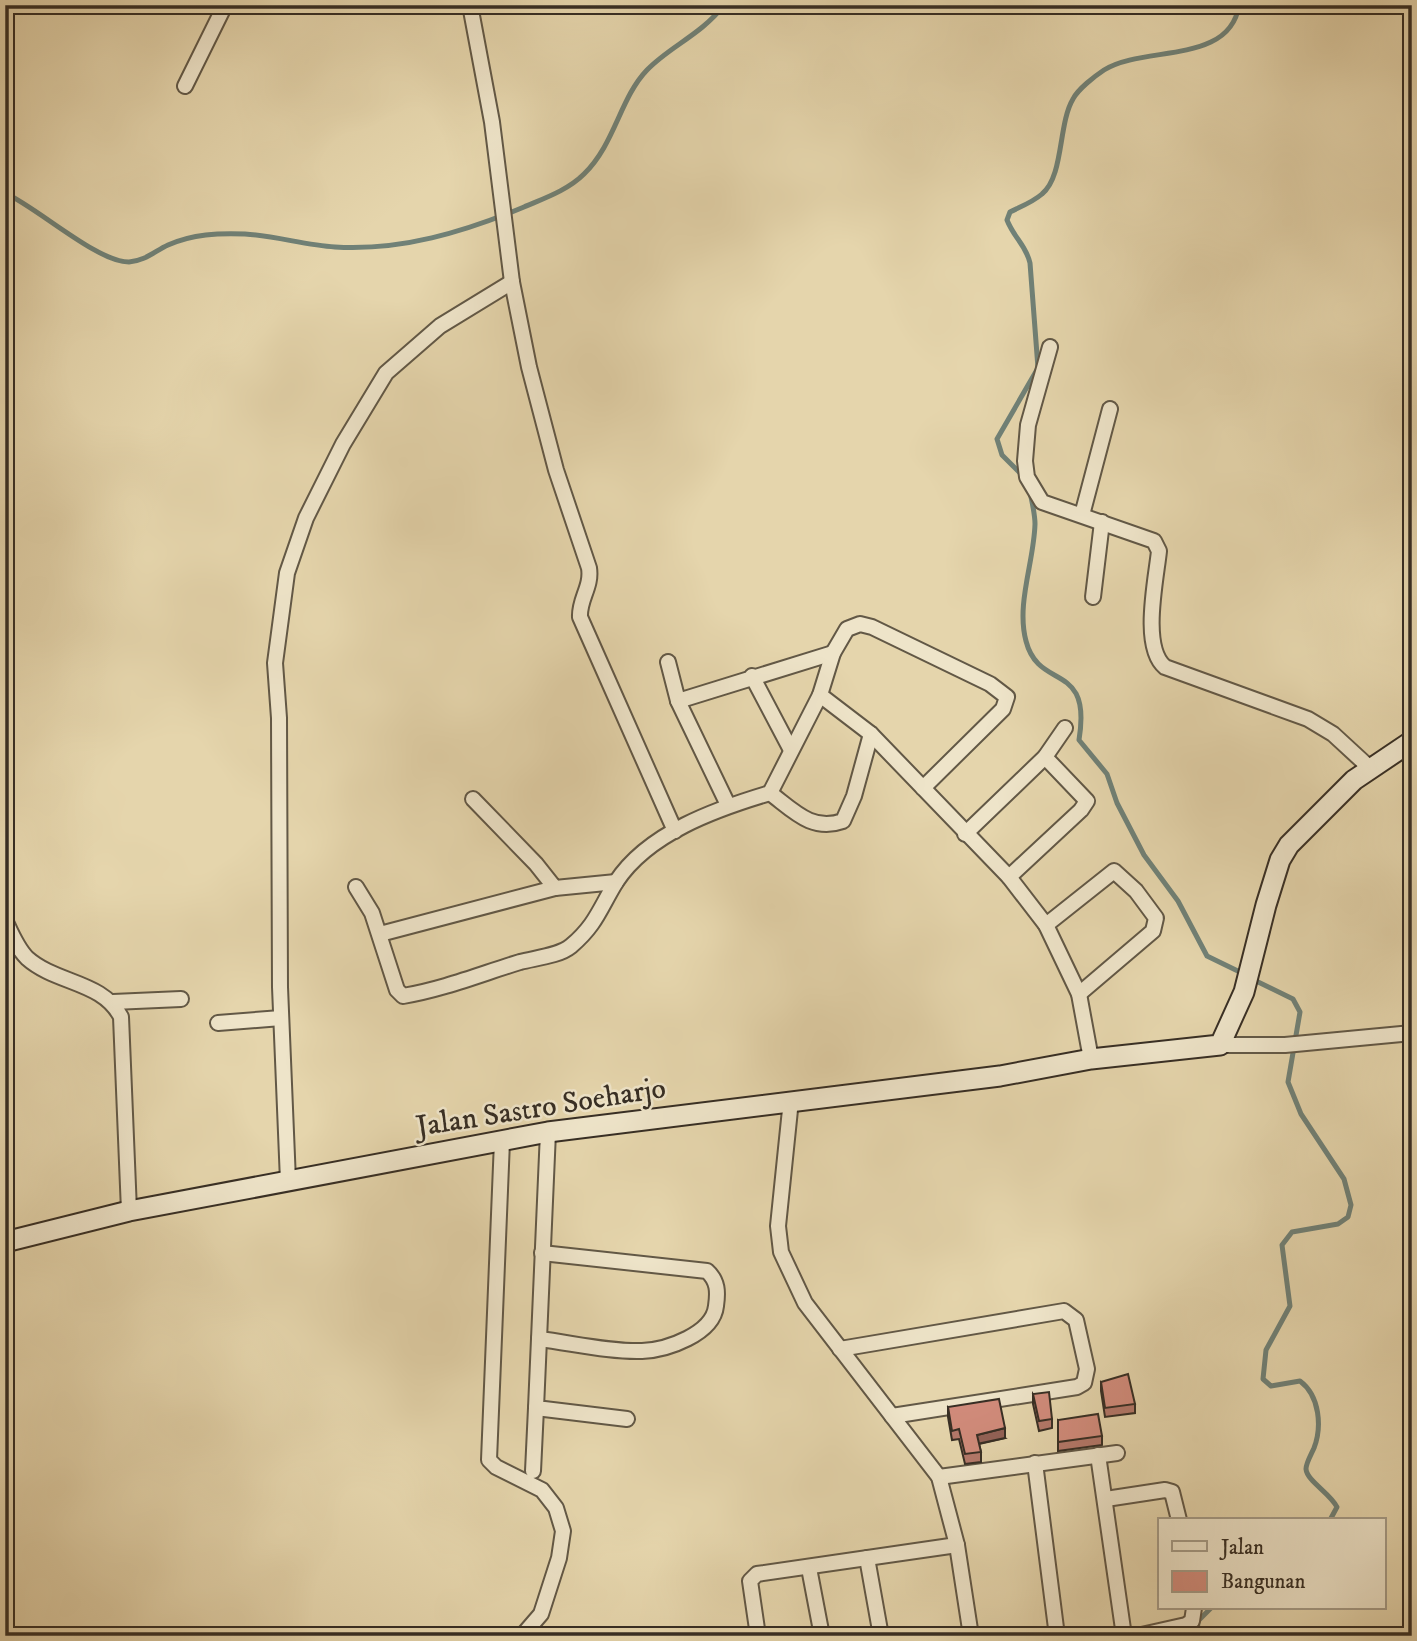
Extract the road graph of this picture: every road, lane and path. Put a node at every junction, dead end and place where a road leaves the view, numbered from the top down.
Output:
1 (225, 5) edge
2 (470, 5) edge
3 (185, 86) dead end
4 (512, 282) junction
5 (1050, 347) dead end
6 (1110, 409) dead end
7 (1082, 515) junction
8 (1102, 522) junction
9 (1093, 597) dead end
10 (833, 653) junction
11 (668, 662) dead end
12 (752, 676) junction
13 (820, 695) junction
14 (678, 701) junction
15 (1065, 728) dead end
16 (871, 734) junction
17 (1411, 744) edge
18 (791, 750) junction
19 (1045, 757) junction
20 (1371, 769) junction
21 (923, 788) junction
22 (770, 793) junction
23 (473, 799) dead end
24 (728, 805) junction
25 (675, 831) junction
26 (965, 834) junction
27 (1009, 877) junction
28 (616, 882) junction
29 (356, 887) dead end
30 (555, 888) junction
31 (5, 920) edge
32 (1046, 925) junction
33 (380, 934) junction
34 (1079, 994) junction
35 (181, 999) dead end
36 (113, 1002) junction
37 (281, 1018) junction
38 (218, 1023) dead end
39 (1412, 1033) edge
40 (1220, 1045) junction
41 (1091, 1059) junction
42 (790, 1100) junction
43 (548, 1132) junction
44 (502, 1141) junction
45 (288, 1181) junction
46 (129, 1211) junction
47 (5, 1242) edge
48 (542, 1253) junction
49 (539, 1339) junction
50 (840, 1349) junction
51 (536, 1408) junction
52 (892, 1416) junction
53 (627, 1419) dead end
54 (1117, 1453) dead end
55 (1098, 1455) junction
56 (1035, 1463) junction
57 (533, 1471) dead end
58 (939, 1477) junction
59 (1106, 1499) junction
60 (1179, 1518) edge
61 (957, 1545) junction
62 (867, 1558) junction
63 (809, 1568) junction
64 (1194, 1610) edge
65 (522, 1636) edge
66 (758, 1636) edge
67 (821, 1636) edge
68 (881, 1636) edge
69 (971, 1636) edge
70 (1057, 1636) edge
71 (1124, 1636) edge
72 (1137, 1636) edge

1 - 3 street
2 - 4 street
4 - 25 street
4 - 37 street
5 - 7 street
6 - 7 street
7 - 8 street
8 - 9 street
8 - 20 street
10 - 12 street
10 - 13 street
10 - 21 street
11 - 14 street
12 - 14 street
12 - 18 street
13 - 16 street
13 - 18 street
14 - 24 street
15 - 19 street
16 - 21 street
16 - 22 street
17 - 20 street
18 - 22 street
19 - 26 street
19 - 27 street
20 - 40 street
21 - 26 street
22 - 24 street
23 - 30 street
24 - 25 street
25 - 28 street
26 - 27 street
27 - 32 street
28 - 30 street
28 - 33 street
29 - 33 street
30 - 33 street
31 - 36 street
32 - 34 street
32 - 34 street
34 - 41 street
35 - 36 street
36 - 46 street
37 - 38 street
37 - 45 street
39 - 40 street
40 - 41 street, Jalan Sastro Soeharjo
41 - 42 street, Jalan Sastro Soeharjo
42 - 43 street, Jalan Sastro Soeharjo
42 - 50 street
43 - 44 street, Jalan Sastro Soeharjo
43 - 48 street
44 - 45 street, Jalan Sastro Soeharjo
44 - 65 street
45 - 46 street, Jalan Sastro Soeharjo
46 - 47 street, Jalan Sastro Soeharjo
48 - 49 street
48 - 49 street
49 - 51 street
50 - 52 street
50 - 52 street
51 - 53 street
51 - 57 street
52 - 58 street
54 - 55 street
55 - 56 street
55 - 59 street
56 - 58 street
56 - 70 street
58 - 61 street
59 - 60 street
59 - 71 street
61 - 62 street
61 - 69 street
62 - 63 street
62 - 68 street
63 - 66 street
63 - 67 street
64 - 72 street

